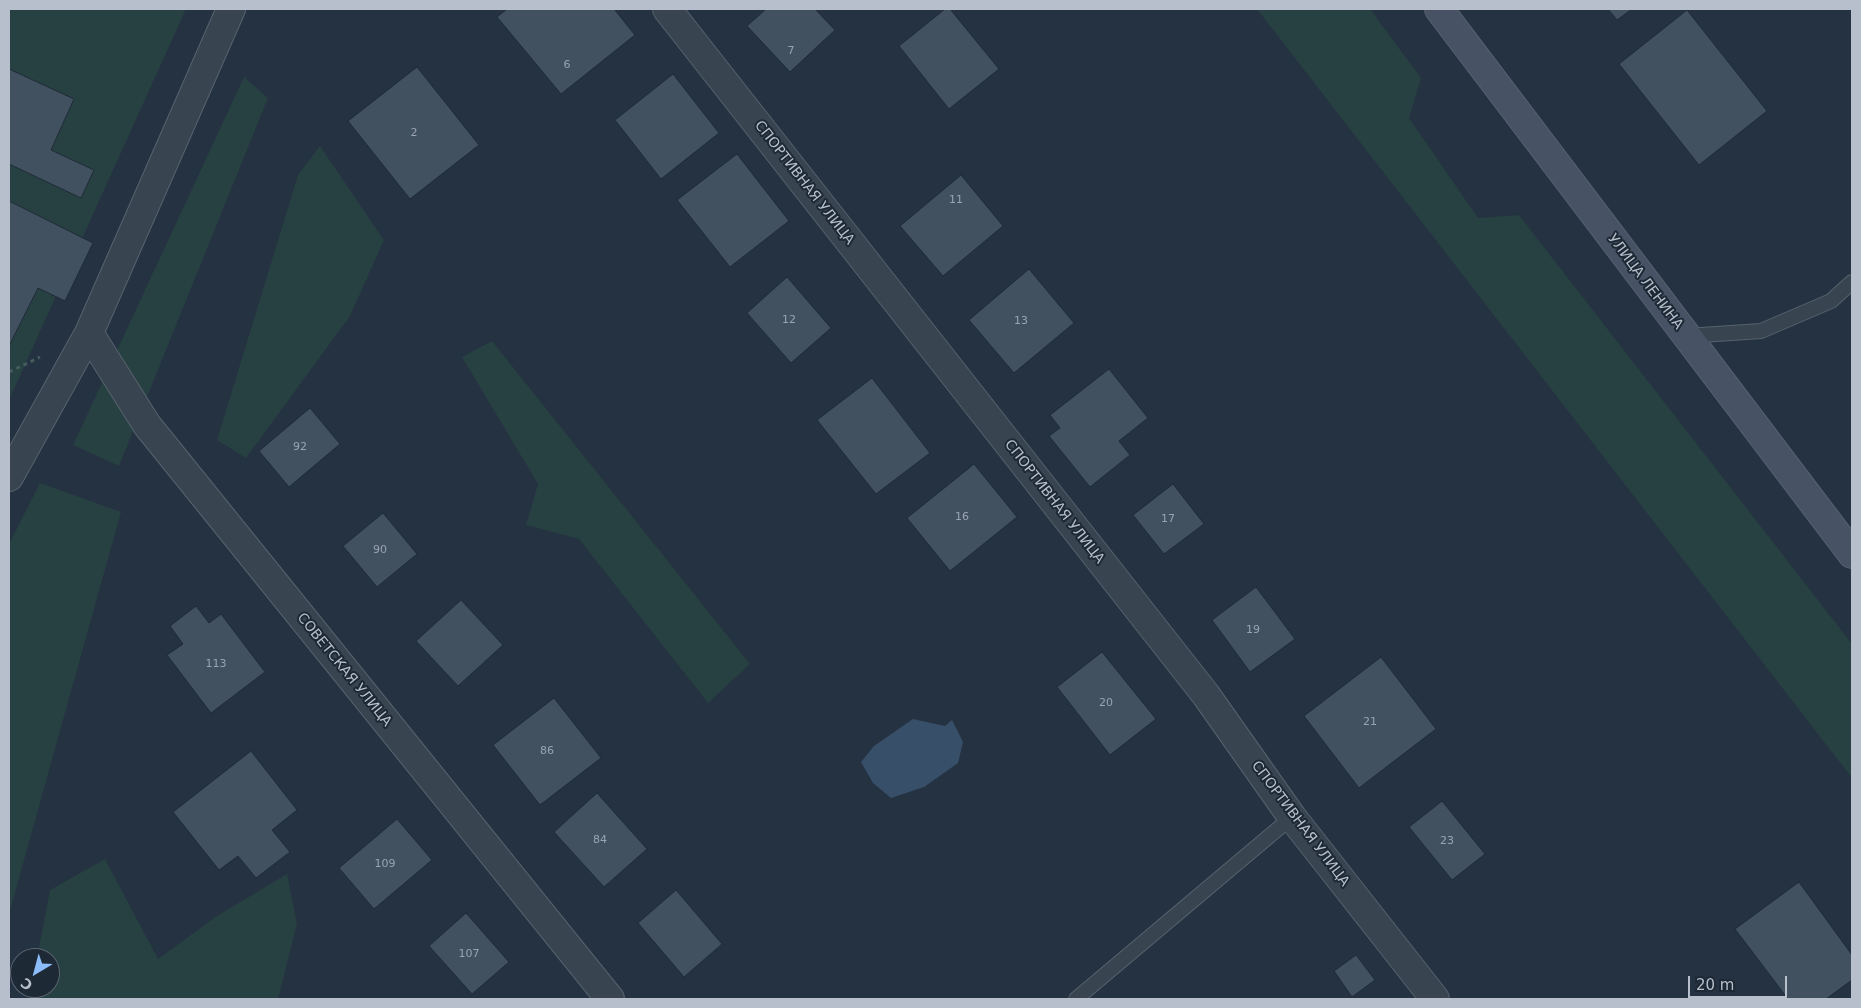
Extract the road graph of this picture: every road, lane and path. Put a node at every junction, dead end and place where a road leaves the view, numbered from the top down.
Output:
1 (230, 9) edge
2 (667, 9) edge
3 (1439, 9) edge
4 (1852, 282) edge
5 (89, 333) junction
6 (1686, 336) junction
7 (9, 477) edge
8 (1852, 554) edge
9 (1292, 817) junction
10 (610, 999) edge
11 (1076, 999) edge
12 (1436, 999) edge

1 - 5 street
2 - 9 street, СПОРТИВНАЯ УЛИЦА
3 - 6 street, УЛИЦА ЛЕНИНА
4 - 6 lane
5 - 7 street
5 - 10 street, СОВЕТСКАЯ УЛИЦА
6 - 8 street, УЛИЦА ЛЕНИНА
9 - 11 lane
9 - 12 street, СПОРТИВНАЯ УЛИЦА

